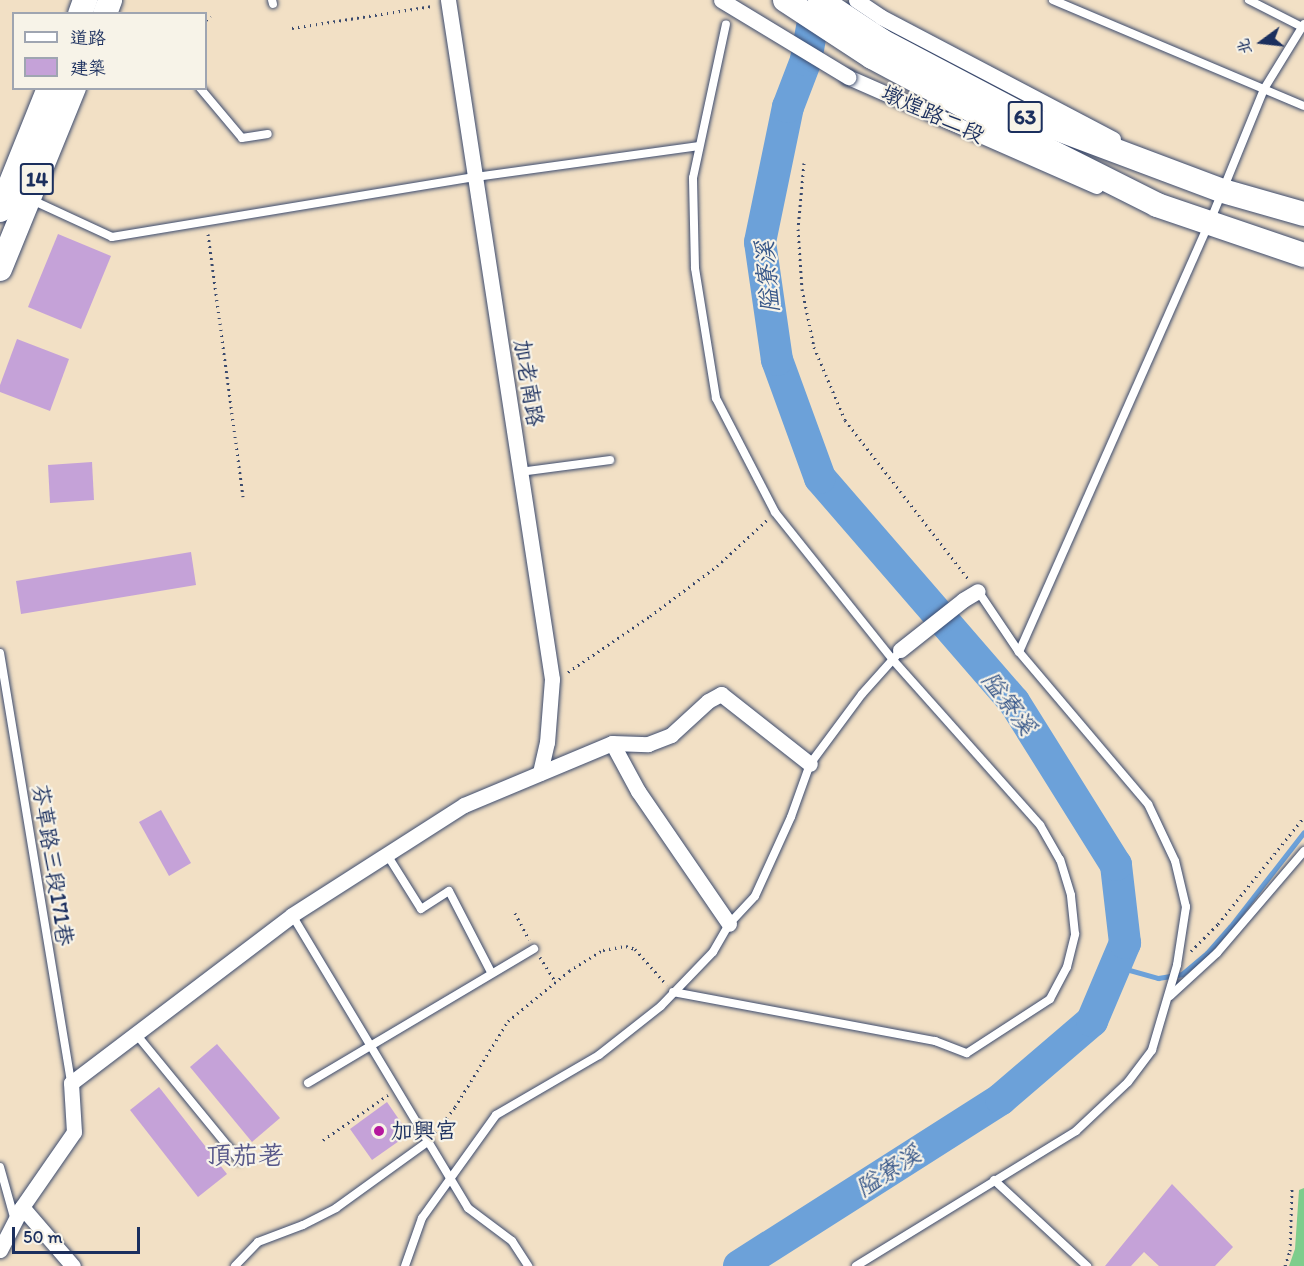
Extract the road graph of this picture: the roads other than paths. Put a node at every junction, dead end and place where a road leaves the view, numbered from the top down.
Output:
1 (721, 0) edge
2 (785, 0) edge
3 (820, 0) edge
4 (856, 0) edge
5 (1053, 0) edge
6 (1249, 0) edge
7 (449, 2) edge
8 (103, 8) edge
9 (88, 12) edge
10 (726, 24) dead end
11 (1303, 26) edge
12 (878, 39) junction
13 (1264, 89) junction
14 (48, 90) edge
15 (73, 90) edge
16 (202, 90) edge
17 (1304, 106) edge
18 (268, 134) dead end
19 (699, 146) junction
20 (476, 177) junction
21 (1223, 191) junction
22 (29, 199) junction
23 (1157, 205) junction
24 (0, 210) edge
25 (1304, 214) edge
26 (1209, 224) junction
27 (1304, 255) edge
28 (0, 269) edge
29 (610, 460) dead end
30 (520, 472) junction
31 (978, 591) joint
32 (1019, 652) junction
33 (0, 653) edge
34 (897, 655) junction
35 (612, 743) junction
36 (810, 764) junction
37 (540, 773) junction
38 (1304, 850) edge
39 (386, 853) junction
40 (292, 915) junction
41 (729, 924) junction
42 (534, 949) dead end
43 (491, 972) junction
44 (673, 992) junction
45 (1168, 997) junction
46 (136, 1034) junction
47 (370, 1046) junction
48 (71, 1083) junction
49 (308, 1083) dead end
50 (426, 1143) junction
51 (239, 1160) dead end
52 (0, 1167) edge
53 (449, 1178) junction
54 (994, 1180) junction
55 (22, 1207) junction
56 (16, 1222) junction
57 (0, 1250) edge
58 (73, 1266) edge
59 (235, 1266) edge
60 (405, 1266) edge
61 (528, 1266) edge
62 (856, 1266) edge
63 (1087, 1266) edge

1 - 23 street, 墩煌路二段, bridge
2 - 12 main road, 63
3 - 12 main road, 63
4 - 12 street, 墩煌路二段
5 - 13 lane
6 - 11 lane
7 - 20 street, 加老南路
8 - 9 main road
10 - 19 lane
11 - 13 lane
12 - 21 main road, 墩煌路二段 / 63
12 - 23 main road, 墩煌路二段 / 63
13 - 17 lane
13 - 21 lane
14 - 24 main road, 14
15 - 22 main road, 14
16 - 18 lane
19 - 20 lane
19 - 34 lane
20 - 22 lane
20 - 30 street, 加老南路
21 - 25 main road, 墩煌路二段 / 63
21 - 26 lane
22 - 28 main road, 14
23 - 26 main road, 墩煌路二段 / 63
26 - 27 main road, 墩煌路二段 / 63
26 - 32 lane
29 - 30 lane
30 - 37 street, 加老南路
31 - 32 lane
31 - 34 street
32 - 45 lane
33 - 48 lane, 芬草路三段171巷
34 - 36 lane
34 - 44 lane
35 - 36 street
35 - 37 street
35 - 41 street
36 - 41 lane
37 - 39 street
38 - 45 lane
39 - 40 street
39 - 43 lane
40 - 46 street
40 - 47 lane
41 - 44 lane
42 - 43 lane
43 - 47 lane
44 - 53 lane
45 - 54 lane
46 - 48 street
46 - 51 lane
47 - 49 lane
47 - 50 lane
48 - 55 street
50 - 53 lane
50 - 59 lane
52 - 56 lane
53 - 60 lane
53 - 61 lane
54 - 62 lane
54 - 63 lane
55 - 56 street
55 - 58 street
56 - 57 street

